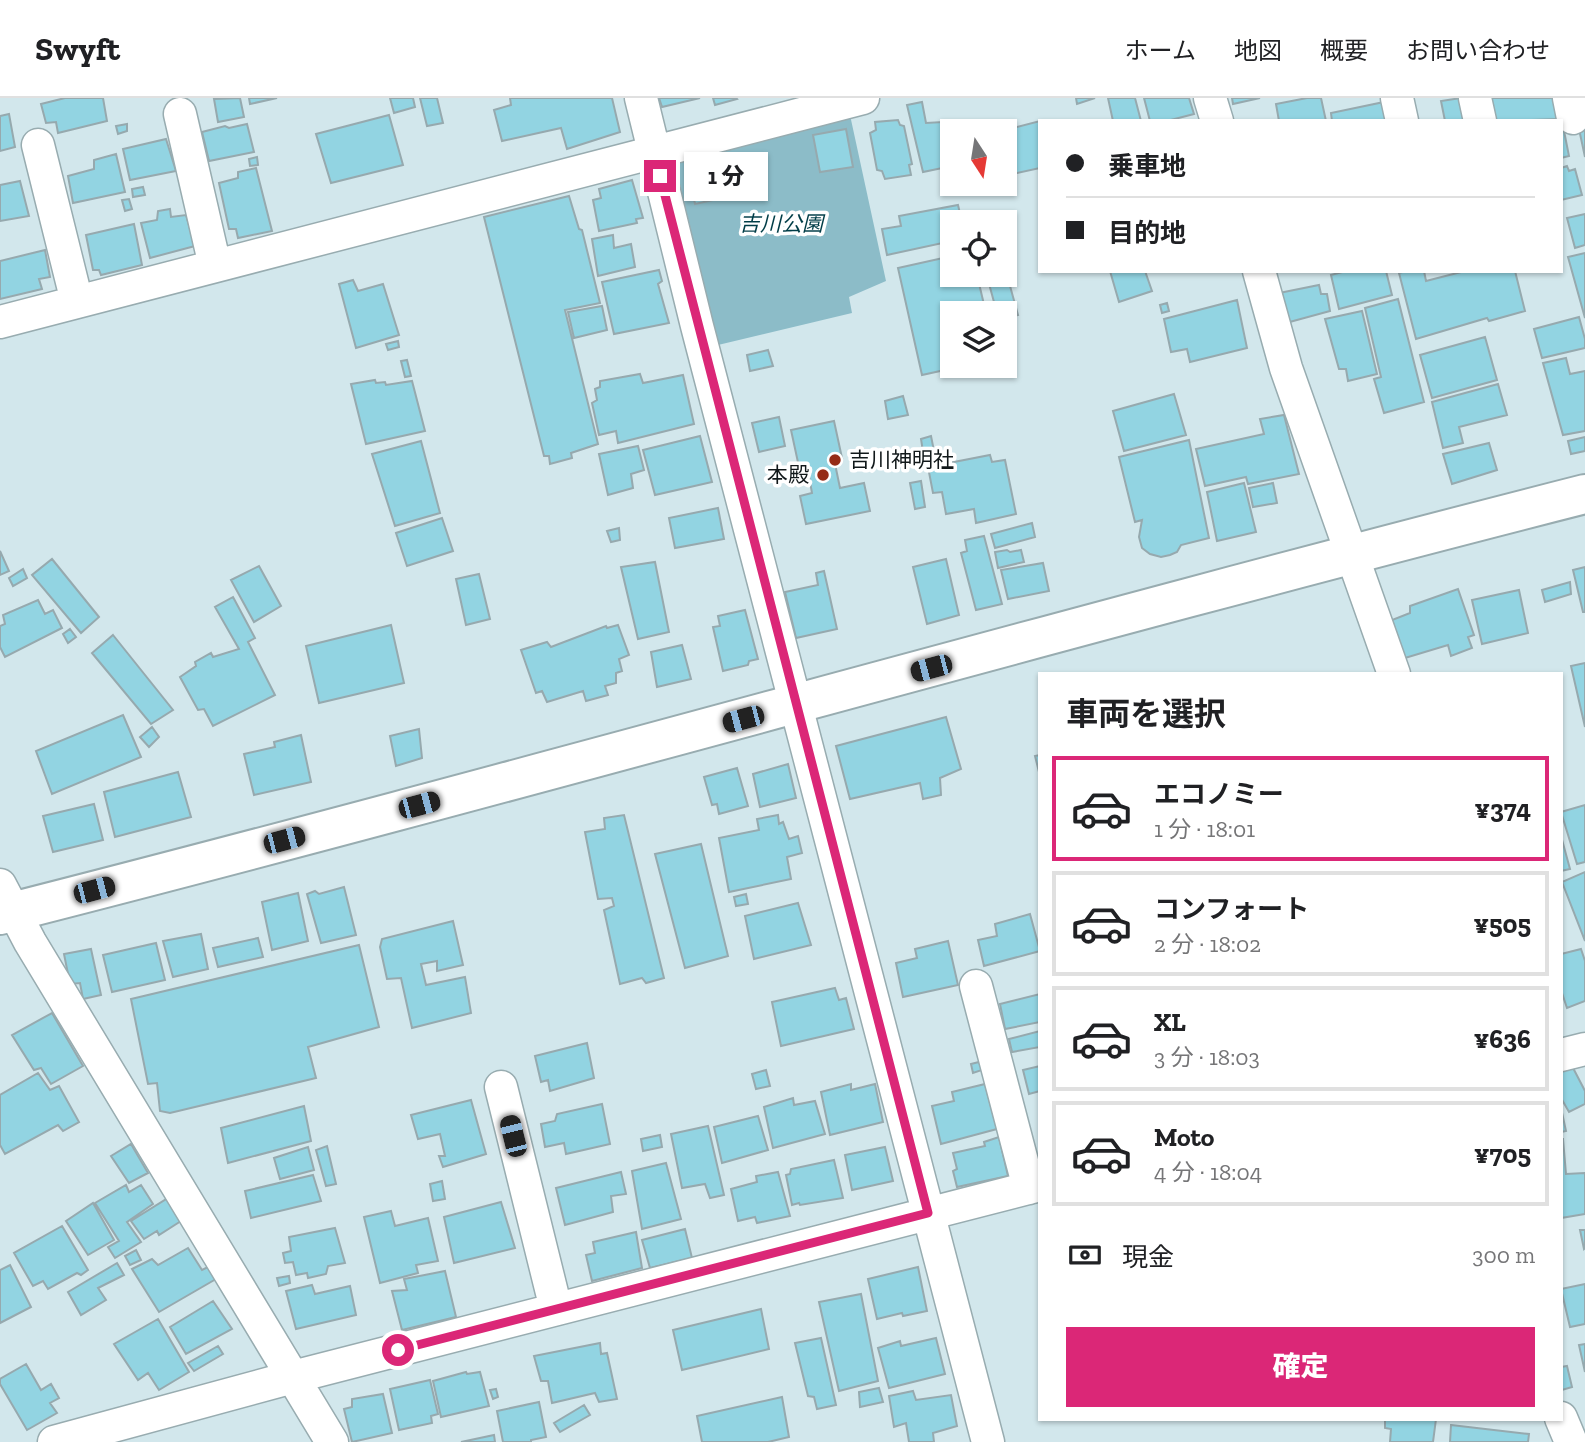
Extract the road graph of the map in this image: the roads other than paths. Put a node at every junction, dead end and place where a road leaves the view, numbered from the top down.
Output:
1 (641, 98) edge
2 (863, 98) edge
3 (1210, 98) edge
4 (1397, 98) edge
5 (1475, 98) edge
6 (180, 114) dead end
7 (1216, 119) edge
8 (1402, 119) edge
9 (1480, 119) edge
10 (38, 145) dead end
11 (654, 151) junction
12 (215, 266) junction
13 (1260, 273) edge
14 (77, 302) junction
15 (0, 322) edge
16 (1585, 495) edge
17 (1351, 554) junction
18 (1393, 672) edge
19 (797, 705) junction
20 (4, 904) edge
21 (976, 986) dead end
22 (1585, 1049) edge
23 (1563, 1054) edge
24 (501, 1087) dead end
25 (1034, 1187) edge
26 (928, 1213) junction
27 (556, 1310) junction
28 (293, 1377) junction
29 (1585, 1413) edge
30 (1563, 1418) edge
31 (1562, 1421) edge
32 (54, 1442) edge
33 (332, 1442) edge
34 (988, 1442) edge
35 (1571, 1442) edge

1 - 11 street
2 - 11 street
3 - 7 street
4 - 8 street
5 - 9 street
6 - 12 street
10 - 14 street
11 - 12 street
11 - 19 street
12 - 14 street
13 - 17 street
14 - 15 street
16 - 17 street
17 - 18 street
17 - 19 street
19 - 20 street
19 - 26 street
20 - 28 street
21 - 25 street
22 - 23 street
24 - 27 street
25 - 26 street
26 - 27 street
26 - 34 street
27 - 28 street
28 - 32 street
28 - 33 street
29 - 30 street
31 - 35 street

